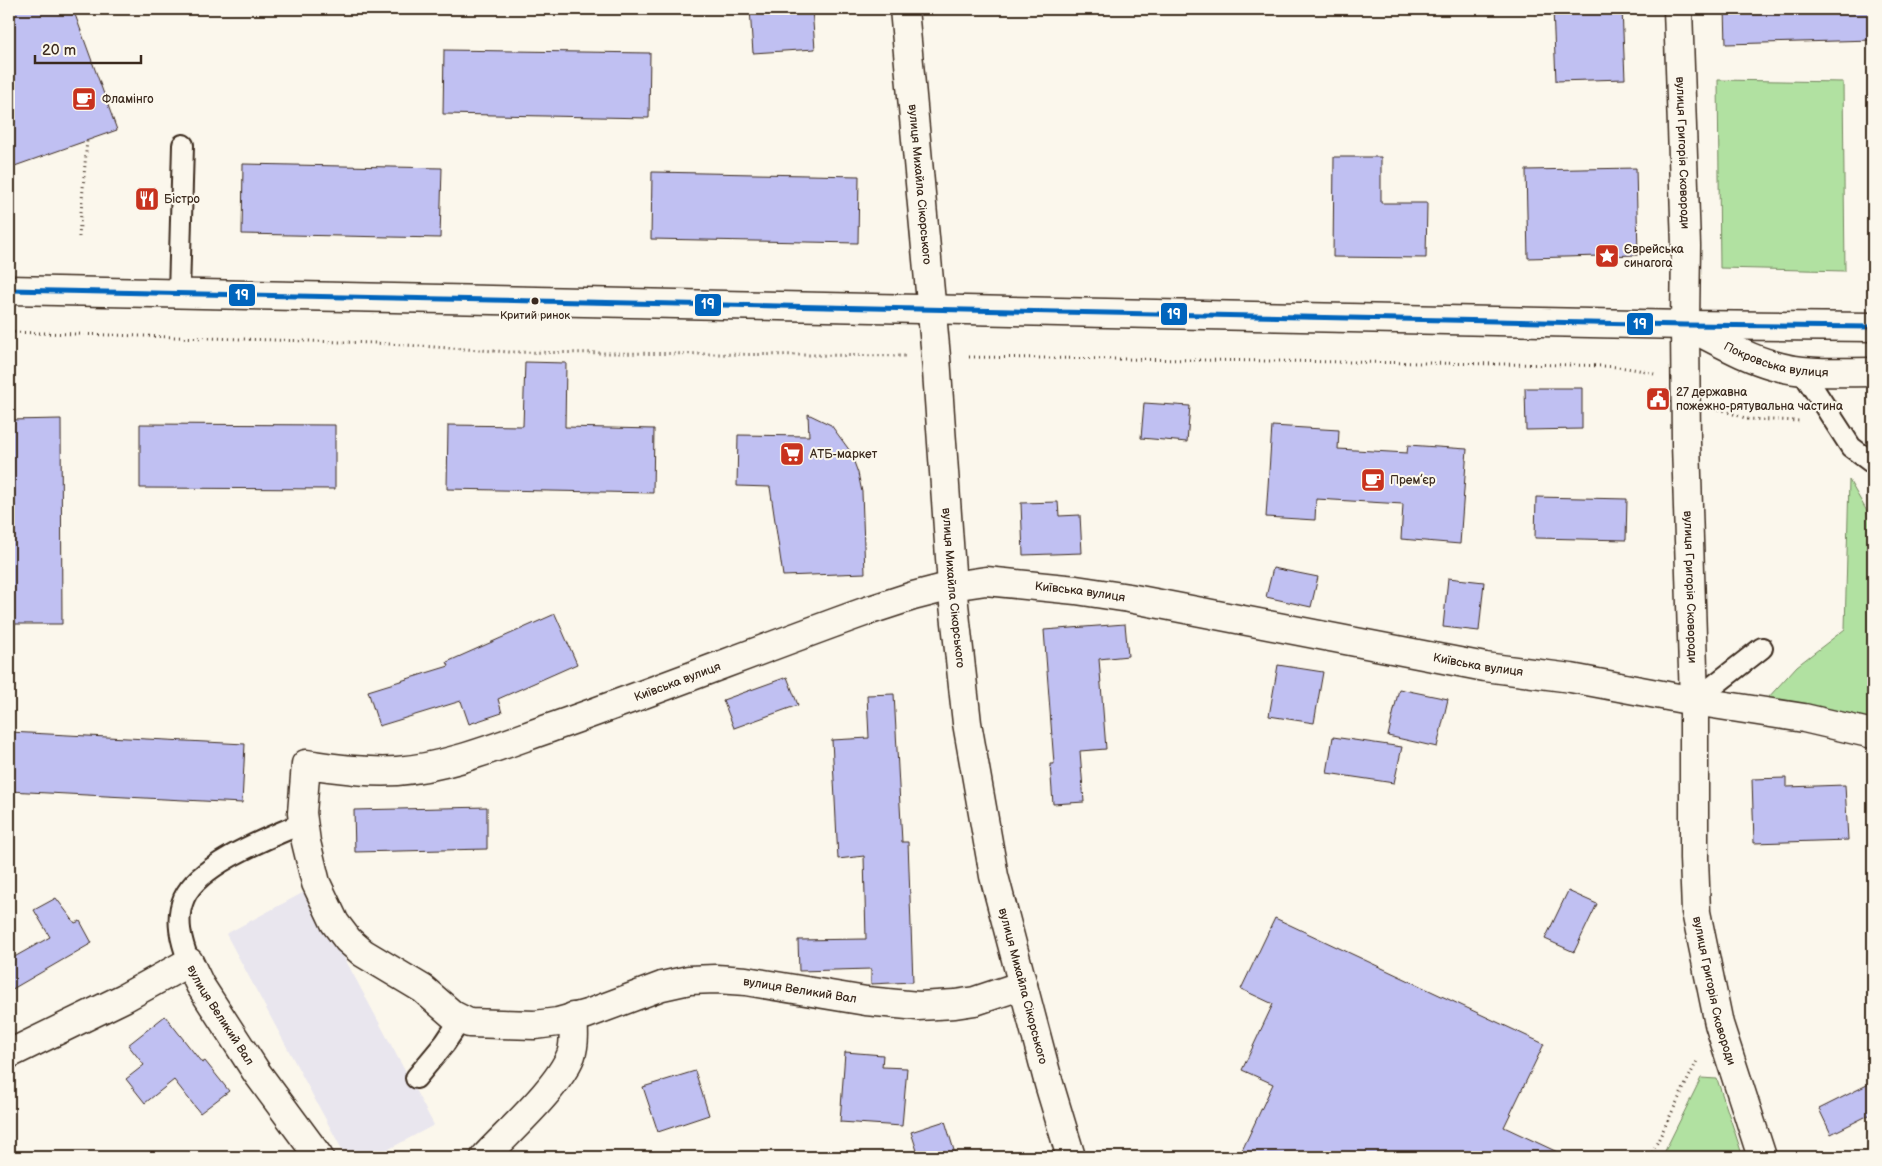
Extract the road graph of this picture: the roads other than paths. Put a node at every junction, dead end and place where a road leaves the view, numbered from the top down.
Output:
1 (904, 9) edge
2 (1678, 9) edge
3 (183, 145) dead end
4 (9, 290) edge
5 (179, 294) junction
6 (932, 309) junction
7 (1685, 325) junction
8 (1873, 326) edge
9 (1802, 371) junction
10 (1873, 372) edge
11 (1873, 462) edge
12 (952, 586) junction
13 (1762, 648) dead end
14 (1694, 701) junction
15 (1873, 734) edge
16 (303, 823) junction
17 (189, 962) junction
18 (1023, 984) junction
19 (573, 1017) junction
20 (461, 1020) junction
21 (9, 1054) edge
22 (416, 1078) dead end
23 (319, 1157) edge
24 (484, 1157) edge
25 (1071, 1157) edge
26 (1762, 1157) edge

1 - 6 street, вулиця Михайла Сікорського
2 - 7 street, вулиця Григорія Сковороди
3 - 5 lane
4 - 5 street, Покровська вулиця
5 - 6 street, Покровська вулиця
6 - 7 street, Покровська вулиця
6 - 12 street, вулиця Михайла Сікорського
7 - 8 street, Покровська вулиця
7 - 9 street, Покровська вулиця
7 - 14 street, вулиця Григорія Сковороди
9 - 10 street, Покровська вулиця
9 - 11 lane
12 - 14 street, Київська вулиця
12 - 16 street, Київська вулиця
12 - 18 street, вулиця Михайла Сікорського
13 - 14 lane
14 - 15 street, Київська вулиця
14 - 26 street, вулиця Григорія Сковороди
16 - 17 lane
16 - 20 street
17 - 21 street, вулиця Великий Вал
17 - 23 street, вулиця Великий Вал
18 - 19 street, вулиця Великий Вал
18 - 25 street, вулиця Михайла Сікорського
19 - 20 street, вулиця Великий Вал
19 - 24 street
20 - 22 lane

